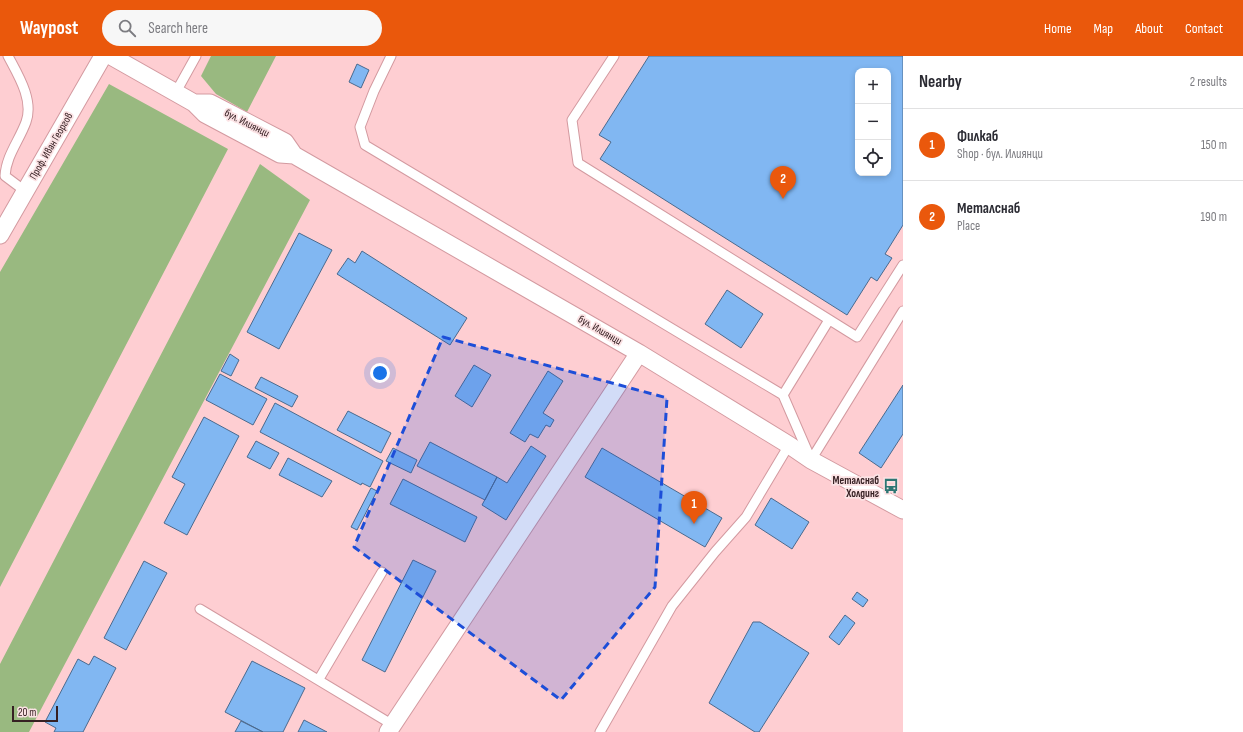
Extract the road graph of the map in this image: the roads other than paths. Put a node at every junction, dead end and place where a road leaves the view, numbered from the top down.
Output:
1 (8, 56) edge
2 (103, 56) edge
3 (111, 56) edge
4 (196, 56) edge
5 (392, 56) edge
6 (614, 56) edge
7 (176, 92) junction
8 (25, 191) junction
9 (0, 235) edge
10 (903, 265) edge
11 (903, 310) edge
12 (829, 320) junction
13 (639, 353) junction
14 (783, 395) junction
15 (789, 445) junction
16 (811, 460) junction
17 (903, 510) edge
18 (382, 572) dead end
19 (200, 609) dead end
20 (319, 680) junction
21 (390, 728) edge
22 (600, 732) edge

1 - 8 lane
2 - 8 street, Проф. Иван Георгов
3 - 7 street, бул. Илиянци
4 - 7 lane
5 - 14 lane
6 - 12 lane
7 - 13 street, бул. Илиянци
8 - 9 street, Проф. Иван Георгов
10 - 12 lane
11 - 16 lane
12 - 14 lane
13 - 15 street, бул. Илиянци
13 - 21 street
14 - 16 lane
15 - 16 street, бул. Илиянци
15 - 22 lane
16 - 17 street, бул. Илиянци
18 - 20 lane
19 - 20 lane
20 - 21 lane

